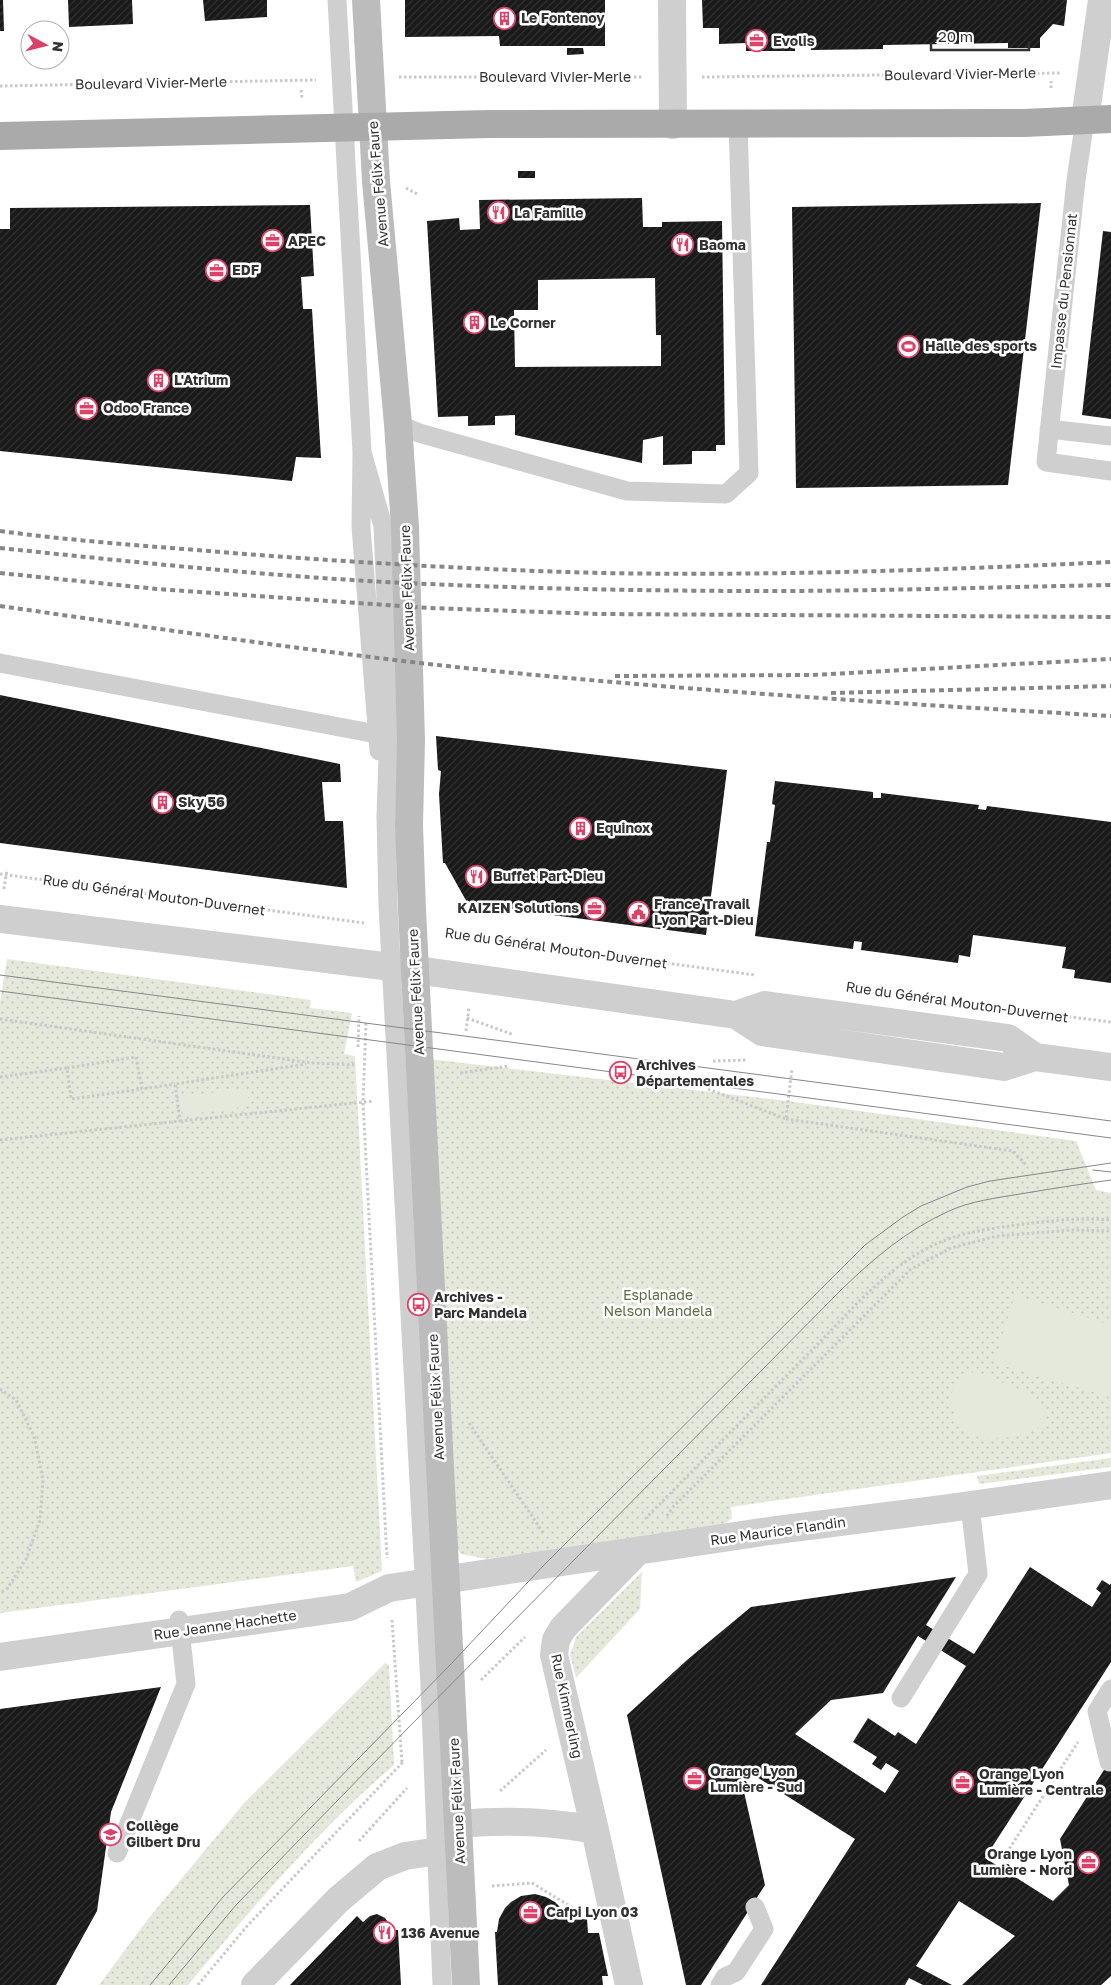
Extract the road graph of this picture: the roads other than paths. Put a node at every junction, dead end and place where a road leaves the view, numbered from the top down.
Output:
1 (337, 0) edge
2 (366, 0) edge
3 (672, 0) edge
4 (1102, 0) edge
5 (1098, 120) edge
6 (738, 124) junction
7 (673, 125) junction
8 (344, 128) junction
9 (373, 128) junction
10 (0, 136) edge
11 (398, 424) junction
12 (1049, 429) junction
13 (1111, 436) edge
14 (1111, 471) edge
15 (0, 663) edge
16 (392, 737) junction
17 (0, 919) edge
18 (392, 967) junction
19 (1111, 1067) edge
20 (1111, 1485) edge
21 (970, 1505) junction
22 (637, 1552) junction
23 (435, 1582) junction
24 (179, 1626) junction
25 (0, 1657) edge
26 (1111, 1689) edge
27 (900, 1698) dead end
28 (1109, 1762) dead end
29 (595, 1830) junction
30 (451, 1841) junction
31 (117, 1853) dead end
32 (755, 1906) dead end
33 (736, 1979) edge
34 (255, 1985) edge
35 (442, 1985) edge
36 (466, 1985) edge
37 (629, 1985) edge
38 (720, 1985) edge

1 - 8 lane, Avenue Félix Faure
2 - 9 main road, Avenue Félix Faure
3 - 7 street
4 - 5 street
5 - 6 main road
5 - 12 lane, Impasse du Pensionnat
6 - 7 main road
6 - 11 lane
7 - 9 main road
8 - 9 main road
8 - 10 main road
8 - 16 lane, Avenue Félix Faure
9 - 11 main road, Avenue Félix Faure
11 - 16 main road, Avenue Félix Faure
12 - 13 lane
12 - 14 lane, Impasse du Pensionnat
15 - 16 lane
16 - 18 lane, Avenue Félix Faure
16 - 18 main road, Avenue Félix Faure
17 - 18 street
18 - 19 street
18 - 23 main road, Avenue Félix Faure
20 - 21 street, Rue Maurice Flandin
21 - 22 street, Rue Maurice Flandin
21 - 27 lane
22 - 23 street, Rue Maurice Flandin
22 - 29 street, Rue Kimmerling
23 - 24 street, Rue Jeanne Hachette
23 - 30 main road, Avenue Félix Faure
23 - 30 lane, Avenue Félix Faure
24 - 25 street, Rue Jeanne Hachette
24 - 31 lane
26 - 28 lane
29 - 30 street
29 - 37 street, Rue Kimmerling
30 - 34 street
30 - 35 lane, Avenue Félix Faure
30 - 36 main road, Avenue Félix Faure
32 - 33 lane
33 - 38 lane

